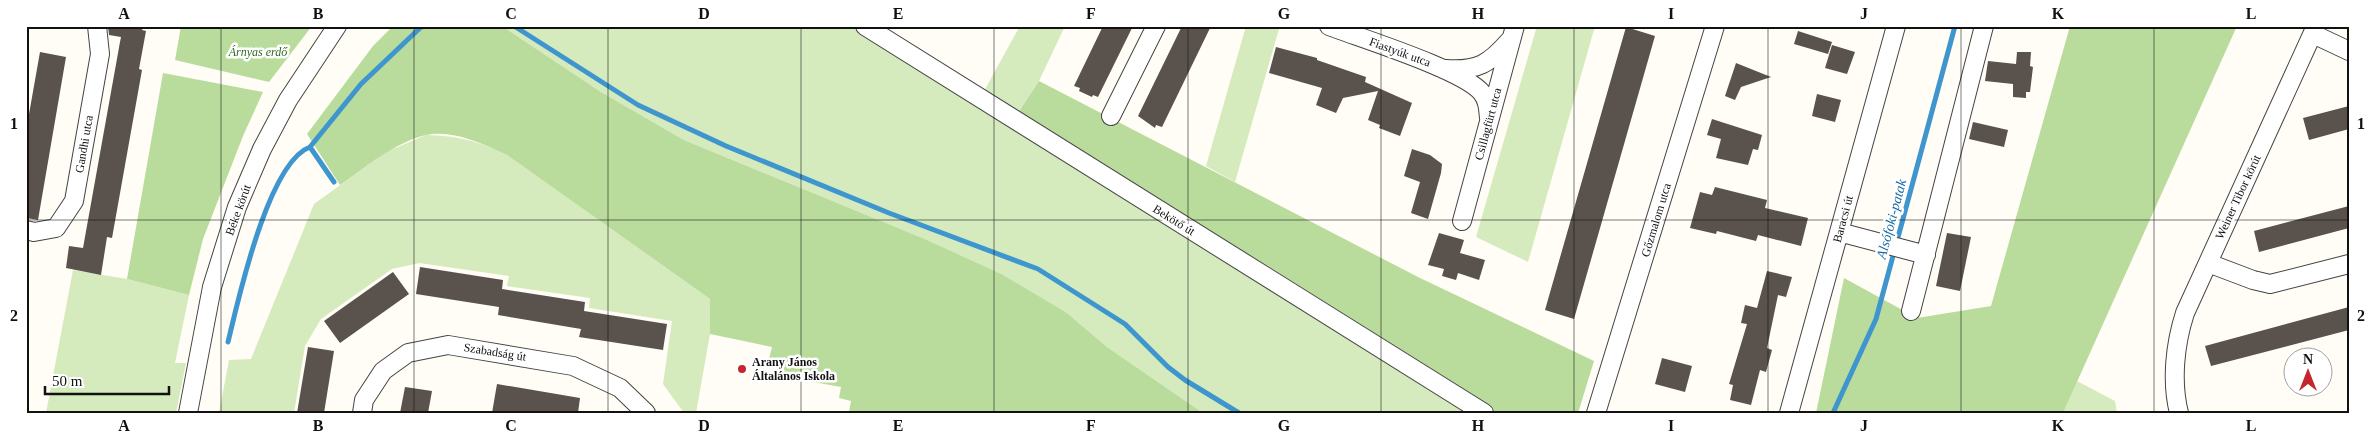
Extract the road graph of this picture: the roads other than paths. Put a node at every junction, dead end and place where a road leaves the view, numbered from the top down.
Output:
1 (97, 26) edge
2 (337, 26) edge
3 (864, 26) edge
4 (1156, 26) edge
5 (1329, 26) edge
6 (1715, 26) edge
7 (1896, 26) edge
8 (1984, 26) edge
9 (2315, 30) edge
10 (1513, 32) edge
11 (2349, 51) edge
12 (1442, 68) junction
13 (1111, 116) dead end
14 (1489, 120) junction
15 (1462, 221) dead end
16 (26, 230) edge
17 (1839, 232) junction
18 (1926, 255) junction
19 (2208, 263) junction
20 (2349, 264) edge
21 (1911, 311) dead end
22 (188, 413) edge
23 (362, 413) edge
24 (646, 413) edge
25 (1484, 413) edge
26 (1596, 413) edge
27 (1789, 413) edge
28 (2179, 413) edge

1 - 16 street, Gandhi utca
2 - 22 street, Béke körút
3 - 25 street, Bekötő út
4 - 13 street
5 - 12 street, Fiastyúk utca
6 - 26 street, Gőzmalom utca
7 - 17 street, Baracsi út
8 - 18 street
9 - 11 street
9 - 19 street, Weiner Tibor körút
10 - 12 street, Fiastyúk utca
10 - 14 street, Csillagfürt utca
12 - 14 street, Fiastyúk utca
14 - 15 street, Csillagfürt utca
17 - 18 street
17 - 27 street, Baracsi út
18 - 21 street
19 - 20 street
19 - 28 street, Weiner Tibor körút
23 - 24 street, Szabadság út

